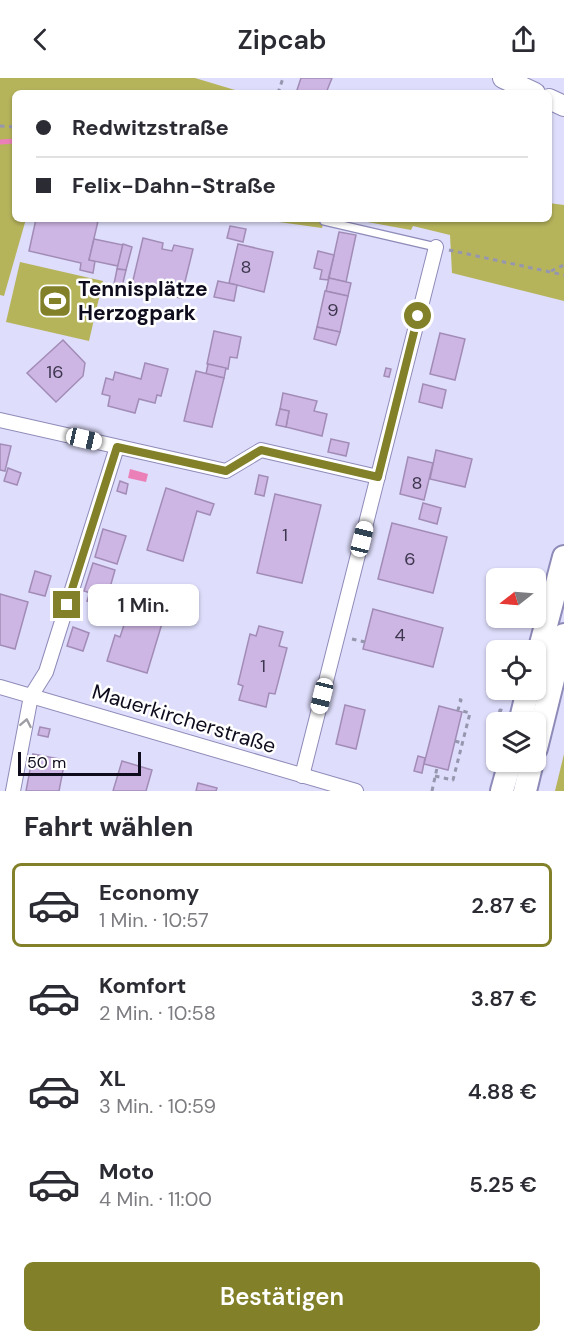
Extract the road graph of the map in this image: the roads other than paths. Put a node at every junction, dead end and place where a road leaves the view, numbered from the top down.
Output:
1 (503, 78) edge
2 (529, 90) edge
3 (328, 222) edge
4 (436, 247) joint
5 (0, 420) edge
6 (117, 447) junction
7 (378, 477) junction
8 (564, 557) edge
9 (564, 635) edge
10 (542, 640) edge
11 (0, 687) edge
12 (31, 696) junction
13 (545, 712) edge
14 (507, 772) edge
15 (530, 772) edge
16 (302, 776) junction
17 (14, 791) edge
18 (356, 791) edge
19 (502, 791) edge
20 (525, 791) edge

1 - 2 main road
3 - 4 lane
4 - 7 street
5 - 6 street
6 - 7 street
6 - 12 street
7 - 16 street
8 - 10 highway
9 - 13 highway
11 - 12 street, Mauerkircherstraße
12 - 16 street, Mauerkircherstraße
17 -> 12 street
14 - 19 highway
15 - 20 highway
16 - 18 street, Mauerkircherstraße

